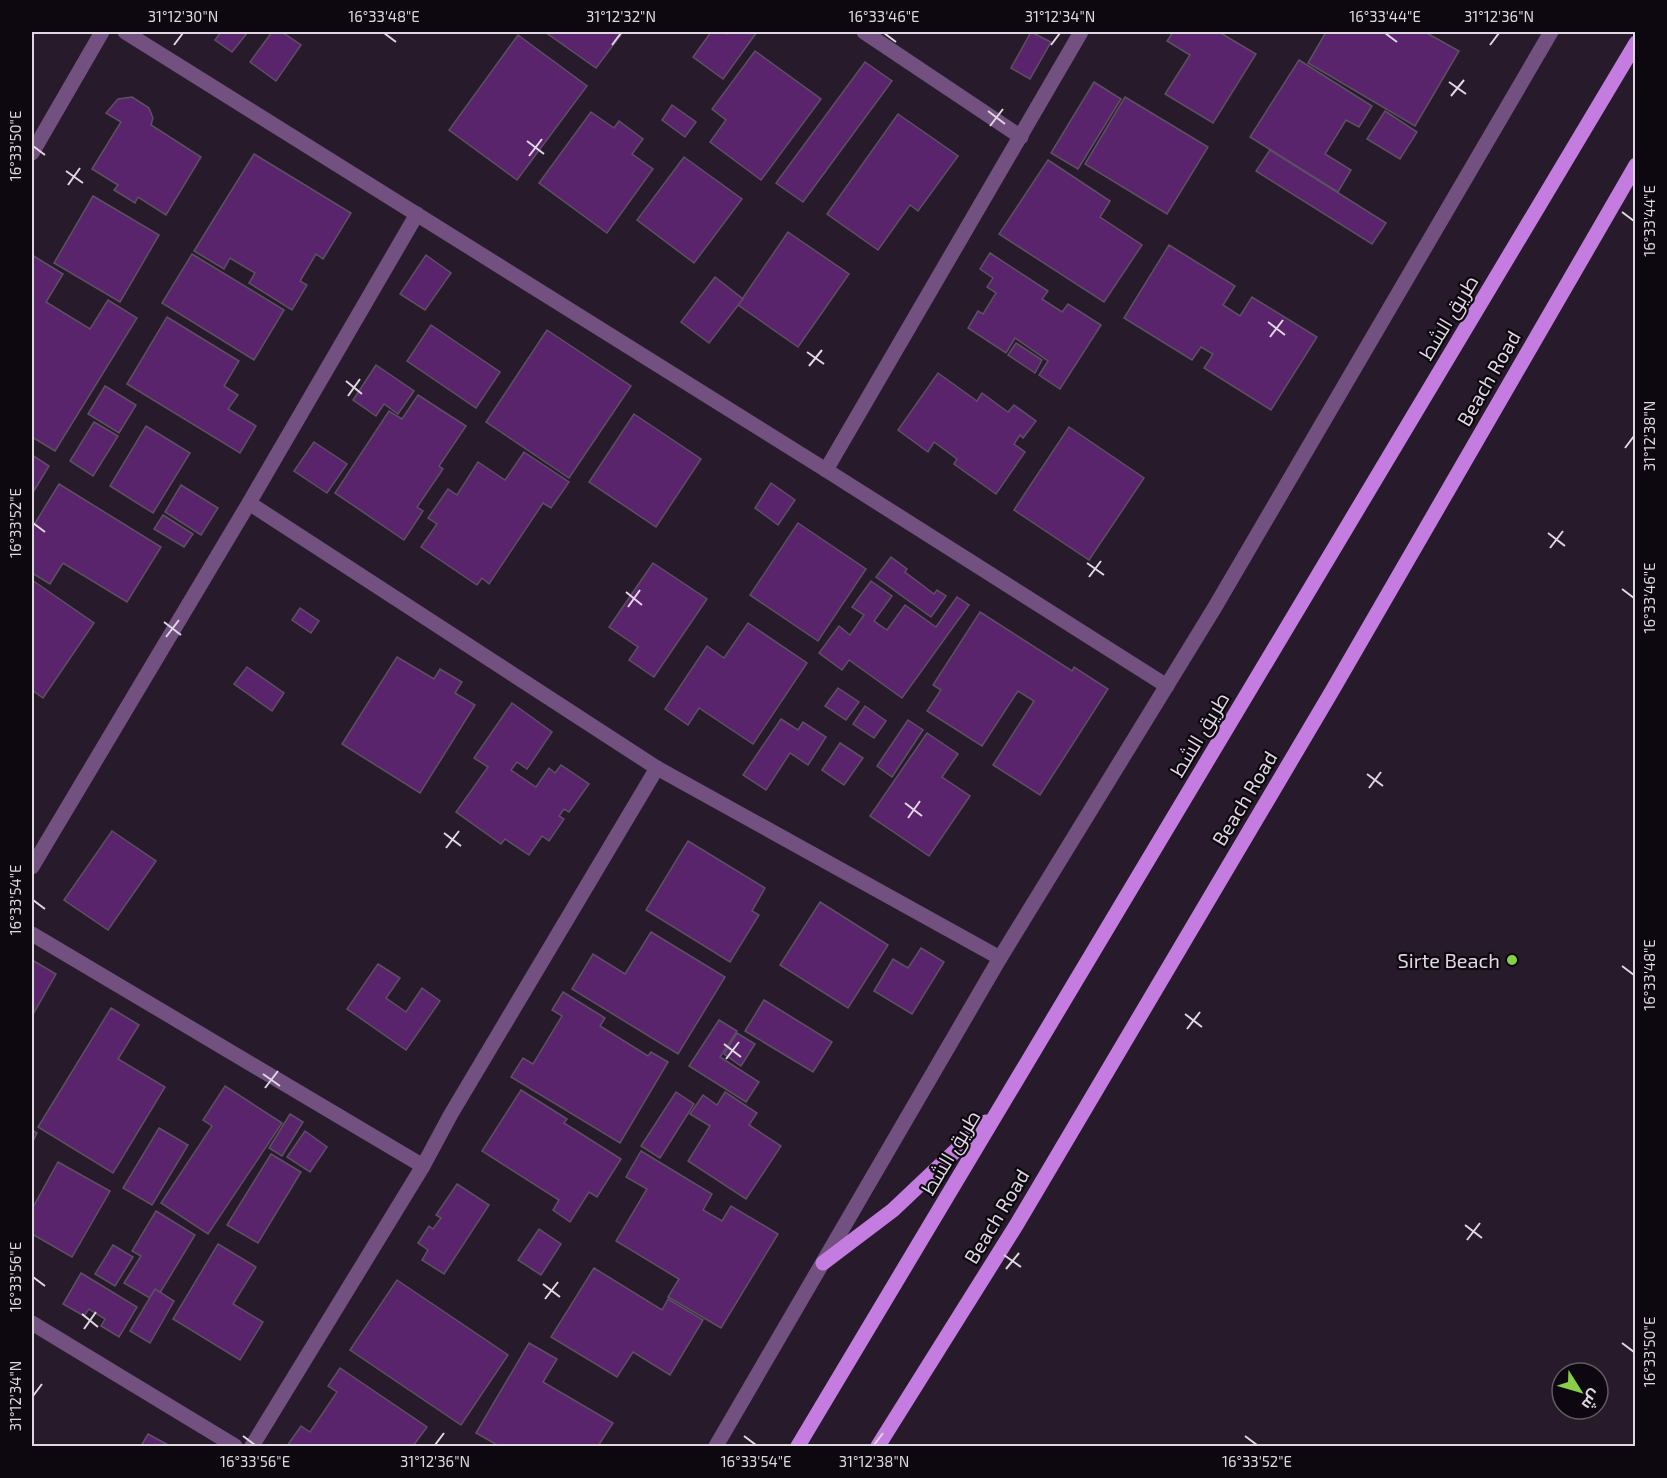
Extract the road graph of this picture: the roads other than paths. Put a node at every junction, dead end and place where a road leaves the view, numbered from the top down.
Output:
1 (102, 32) edge
2 (125, 32) edge
3 (864, 32) edge
4 (1081, 32) edge
5 (1551, 32) edge
6 (1635, 43) edge
7 (1021, 137) junction
8 (32, 153) edge
9 (1635, 165) edge
10 (417, 214) junction
11 (826, 470) junction
12 (249, 503) junction
13 (1167, 686) junction
14 (657, 768) junction
15 (32, 867) edge
16 (32, 934) edge
17 (1000, 958) junction
18 (1002, 1107) junction
19 (423, 1166) junction
20 (823, 1263) junction
21 (32, 1323) edge
22 (235, 1446) edge
23 (252, 1446) edge
24 (716, 1446) edge
25 (798, 1446) edge
26 (878, 1446) edge

1 - 8 street
2 - 10 street
3 - 7 street
4 - 7 street
5 - 13 street
6 - 18 main road, طريق الشط
7 - 11 street
9 - 26 main road, Beach Road
10 - 11 street
10 - 12 street
11 - 13 street
12 - 14 street
12 - 15 street
13 - 17 street
14 - 17 street
14 - 19 street
16 - 19 street
17 - 20 street
18 - 20 main road
18 - 25 main road, طريق الشط
19 - 23 street
20 - 24 street
21 - 22 street

